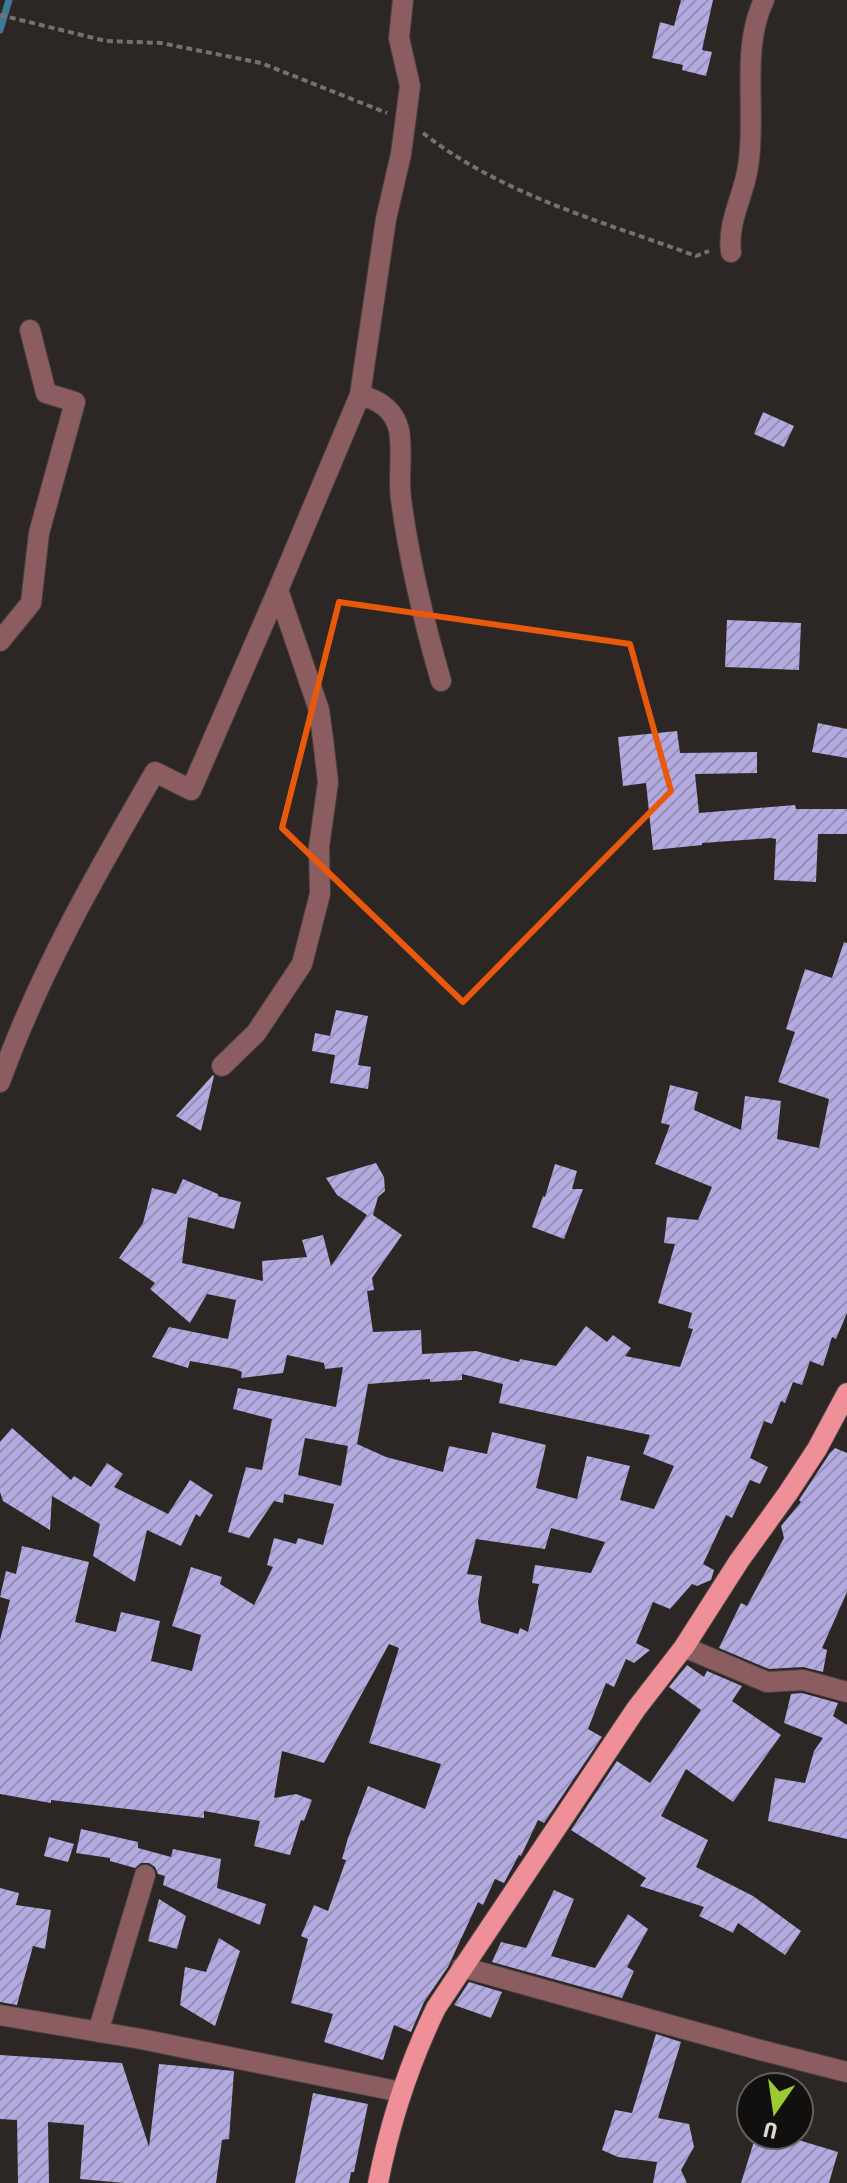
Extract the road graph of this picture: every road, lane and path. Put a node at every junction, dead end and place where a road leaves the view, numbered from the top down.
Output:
1 (403, 0) edge
2 (764, 0) edge
3 (0, 15) edge
4 (405, 121) junction
5 (730, 247) joint
6 (30, 330) dead end
7 (360, 395) junction
8 (278, 590) junction
9 (0, 641) edge
10 (441, 681) dead end
11 (222, 1066) dead end
12 (0, 1082) edge
13 (847, 1393) edge
14 (684, 1647) junction
15 (847, 1692) edge
16 (145, 1875) dead end
17 (462, 1967) junction
18 (0, 2015) edge
19 (98, 2032) junction
20 (847, 2072) edge
21 (401, 2092) junction
22 (378, 2183) edge

1 - 4 street
2 - 5 street
3 - 4 path
4 - 5 path
4 - 7 street
6 - 9 street
7 - 8 street
7 - 10 street
8 - 11 street
8 - 12 street
13 - 14 main road
14 - 15 street
14 - 17 main road
16 - 19 street
17 - 20 street
17 - 21 main road
18 - 19 street
19 - 21 street
21 - 22 main road

